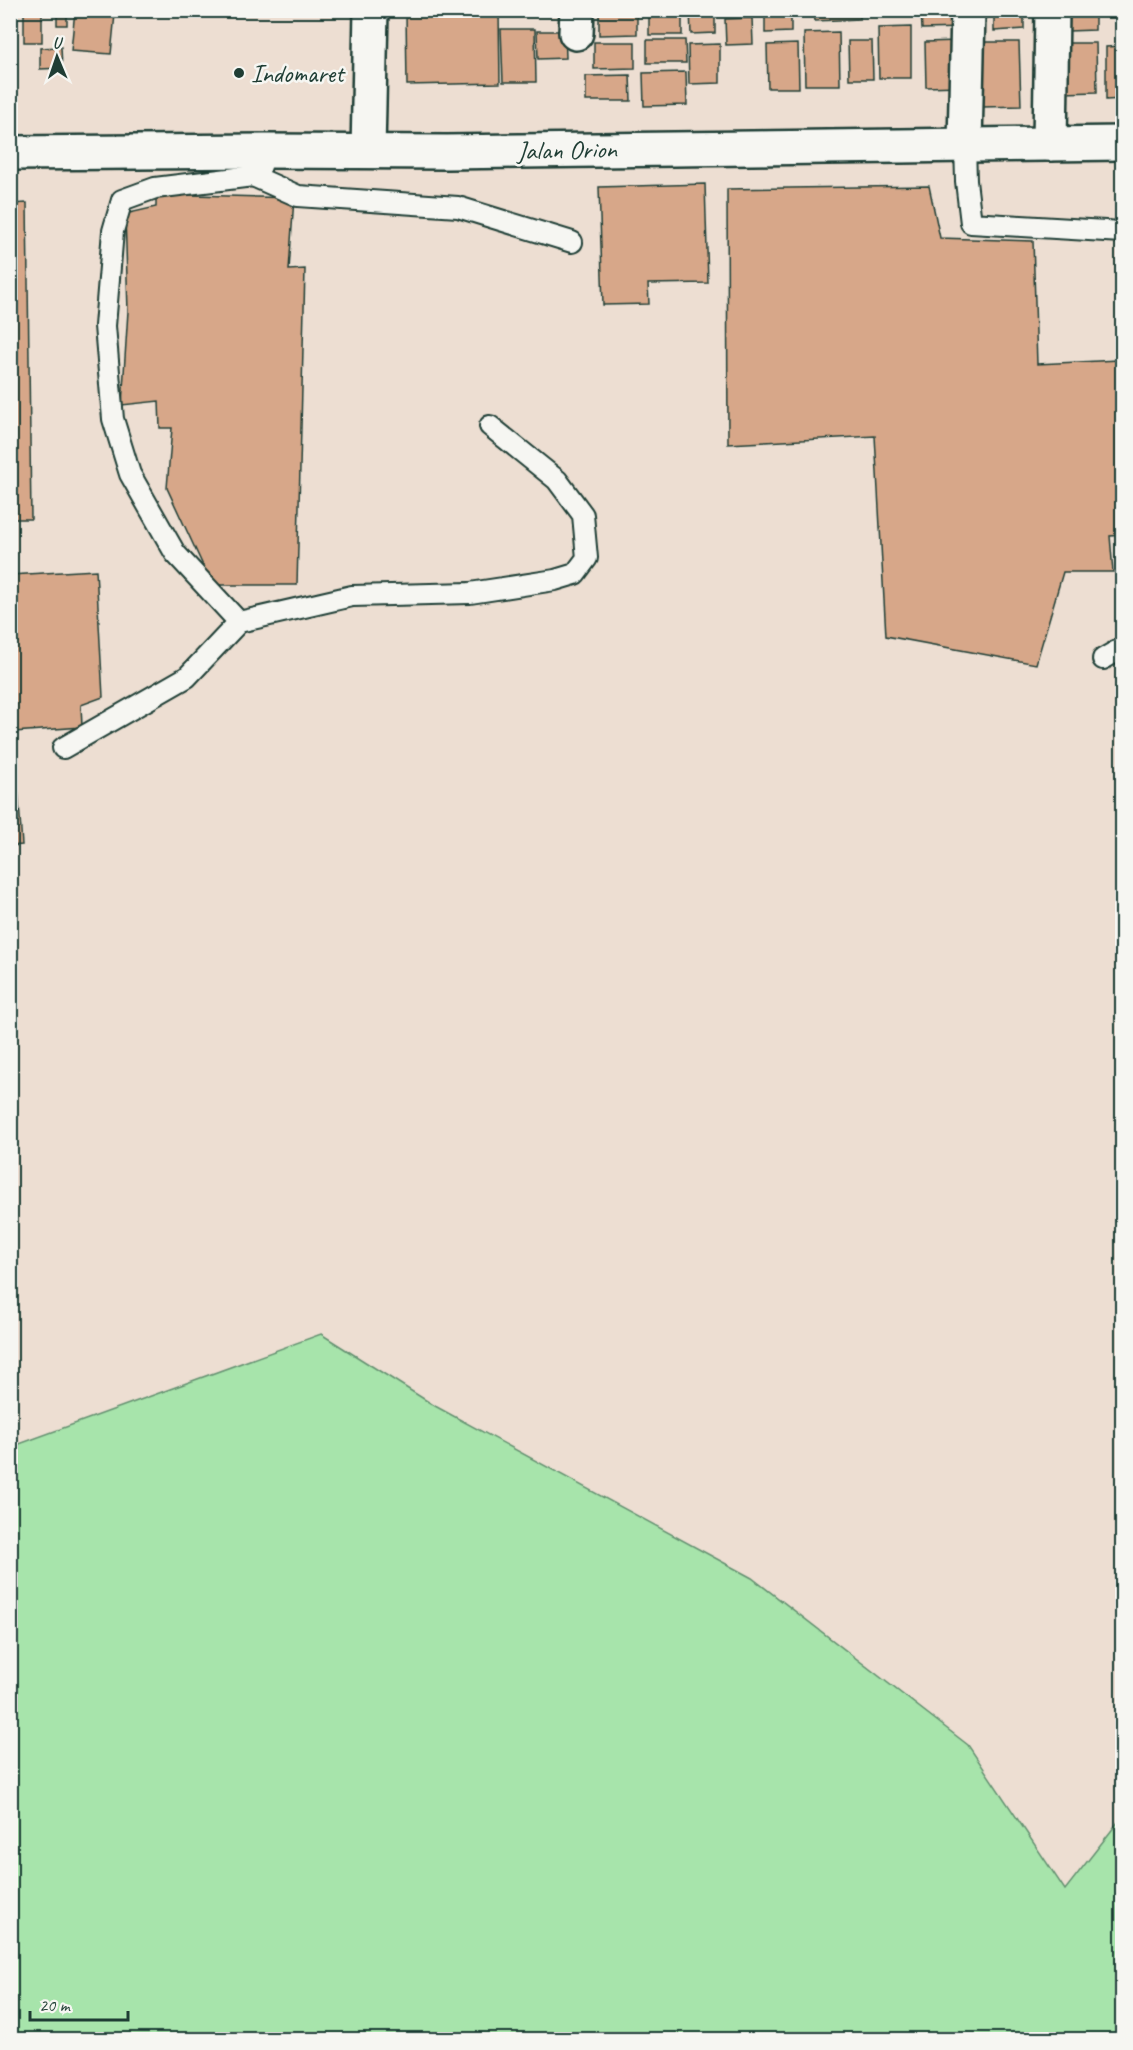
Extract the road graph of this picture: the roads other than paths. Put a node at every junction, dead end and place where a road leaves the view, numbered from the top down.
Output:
1 (371, 10) edge
2 (968, 10) edge
3 (1052, 10) edge
4 (1122, 143) edge
5 (965, 144) junction
6 (1050, 144) junction
7 (368, 152) junction
8 (10, 153) edge
9 (259, 163) junction
10 (1122, 232) edge
11 (572, 242) dead end
12 (490, 426) dead end
13 (239, 622) junction
14 (1122, 648) edge
15 (1103, 659) dead end
16 (63, 748) dead end

1 - 7 main road
2 - 5 main road
3 - 6 main road
4 - 6 main road, Jalan Orion
5 - 6 main road, Jalan Orion
5 - 7 main road, Jalan Orion
5 - 10 lane
7 - 9 main road, Jalan Orion
8 - 9 main road, Jalan Orion
9 - 11 lane
9 - 13 lane
12 - 13 lane
13 - 16 lane
14 - 15 lane

